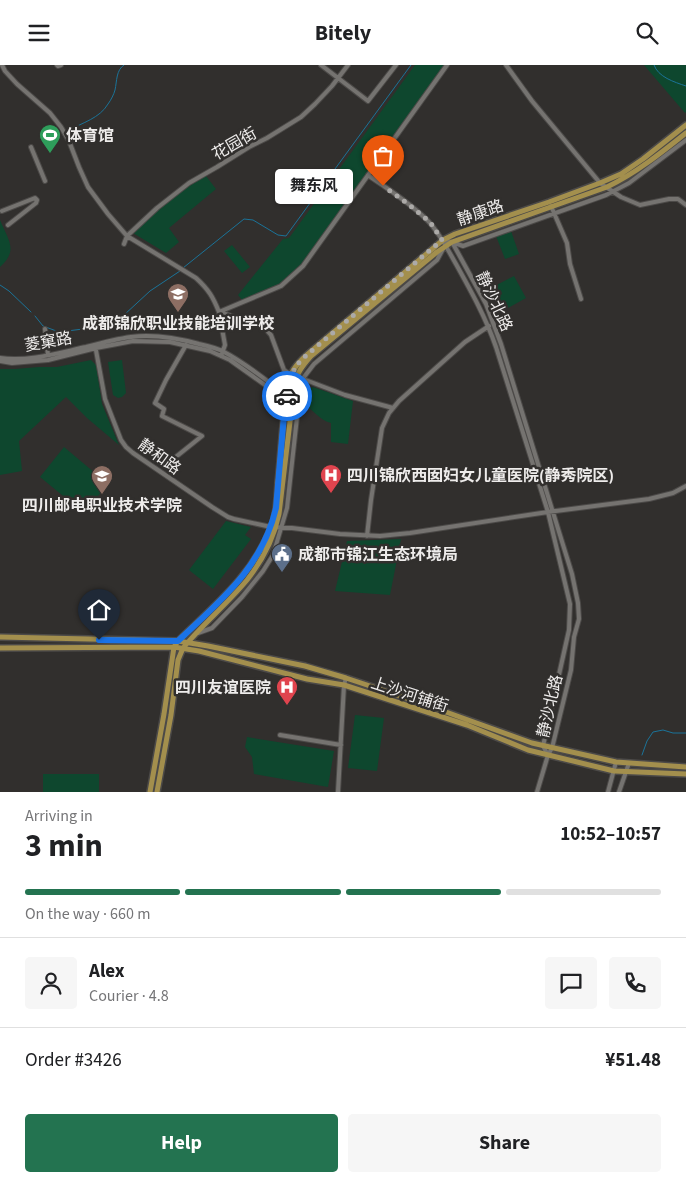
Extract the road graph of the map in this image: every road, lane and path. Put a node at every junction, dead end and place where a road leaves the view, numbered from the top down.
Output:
1 (2, 65) edge
2 (57, 65) edge
3 (61, 65) edge
4 (321, 65) edge
5 (348, 65) edge
6 (396, 65) edge
7 (447, 65) edge
8 (506, 65) edge
9 (337, 79) junction
10 (686, 125) edge
11 (686, 133) edge
12 (686, 140) edge
13 (242, 144) dead end
14 (31, 147) dead end
15 (245, 150) junction
16 (368, 175) junction
17 (45, 181) dead end
18 (600, 183) junction
19 (607, 187) junction
20 (613, 191) junction
21 (18, 204) junction
22 (550, 204) junction
23 (686, 205) edge
24 (2, 211) dead end
25 (554, 213) junction
26 (22, 215) junction
27 (8, 225) dead end
28 (127, 236) junction
29 (442, 240) junction
30 (452, 242) junction
31 (124, 244) dead end
32 (444, 247) junction
33 (581, 299) dead end
34 (219, 313) junction
35 (491, 325) junction
36 (44, 329) dead end
37 (186, 345) junction
38 (95, 346) junction
39 (222, 354) junction
40 (48, 355) junction
41 (0, 359) edge
42 (291, 375) junction
43 (303, 379) junction
44 (290, 399) junction
45 (393, 408) junction
46 (172, 460) dead end
47 (686, 486) edge
48 (551, 512) junction
49 (276, 528) junction
50 (367, 536) junction
51 (0, 637) edge
52 (178, 641) junction
53 (188, 642) junction
54 (174, 647) junction
55 (0, 648) edge
56 (183, 648) junction
57 (346, 678) junction
58 (344, 685) junction
59 (280, 735) dead end
60 (341, 745) junction
61 (543, 745) junction
62 (552, 748) junction
63 (548, 755) junction
64 (616, 763) junction
65 (629, 763) junction
66 (686, 767) edge
67 (614, 771) junction
68 (627, 771) junction
69 (686, 774) edge
70 (150, 792) edge
71 (157, 792) edge
72 (338, 792) edge
73 (537, 792) edge
74 (608, 792) edge
75 (619, 792) edge

1 - 28 street
2 - 3 street
4 - 9 street
5 - 9 street, 花园街
6 - 9 street
7 - 16 street
8 - 18 street
9 - 15 street, 花园街
10 - 18 main road, 静康路
11 - 19 main road, 静康路
12 - 20 street
13 - 15 street
14 - 17 street
15 - 28 street, 花园街
16 - 29 street, 静沙北路
16 - 34 street
18 - 19 street
18 - 22 main road, 静康路
19 - 20 street
19 - 22 main road, 静康路
20 - 23 street
20 - 25 street
21 - 24 street
21 - 26 street
21 - 26 street
22 - 25 street
22 - 29 main road, 静康路
22 - 30 main road, 静康路
25 - 30 street
25 - 33 street
26 - 27 street
28 - 31 street
28 - 34 street
29 - 30 street
29 - 32 street, 静沙北路
29 - 42 main road, 静康路
30 - 32 main road, 静康路
30 - 35 street, 静沙北路
32 - 35 street, 静沙北路
32 - 43 street
32 - 44 main road, 静康路
34 - 39 street
34 - 42 street
35 - 45 street
35 - 48 street, 静沙北路
36 - 40 street
37 - 38 street, 菱窠路
37 - 39 street, 菱窠路
37 - 46 street
38 - 39 street, 菱窠路
38 - 40 street, 菱窠路
38 - 41 street, 菱窠路
38 - 49 street, 静和路
39 - 44 street, 菱窠路
40 - 41 street, 菱窠路
42 - 44 main road, 静康路
43 - 44 street
43 - 45 street
44 - 49 main road, 静康路
44 - 49 street
45 - 50 street
47 - 48 street, 静和路
48 - 50 street, 静和路
48 - 61 street, 静沙北路
48 - 62 street, 静沙北路
49 - 50 street, 静和路
49 - 52 main road, 静康路
49 - 53 main road, 静康路
51 - 52 main road, 上沙河铺街
52 - 53 main road, 上沙河铺街
52 - 54 main road, 静康路
53 - 56 main road, 静康路
53 - 57 main road, 上沙河铺街
54 - 55 main road, 上沙河铺街
54 - 56 main road, 上沙河铺街
54 - 70 main road
56 - 58 main road, 上沙河铺街
56 - 71 main road
57 - 58 street
57 - 61 main road, 上沙河铺街
58 - 60 street
58 - 63 main road, 上沙河铺街
59 - 60 street
60 - 72 street
61 - 62 main road, 上沙河铺街
61 - 63 street, 静沙北路
62 - 63 street, 静沙北路
62 - 64 main road, 上沙河铺街
63 - 67 main road, 上沙河铺街
63 - 73 street
64 - 65 main road, 上沙河铺街
64 - 67 street
65 - 66 main road, 上沙河铺街
65 - 68 street
67 - 68 main road, 上沙河铺街
67 - 74 street
68 - 69 main road, 上沙河铺街
68 - 75 street

